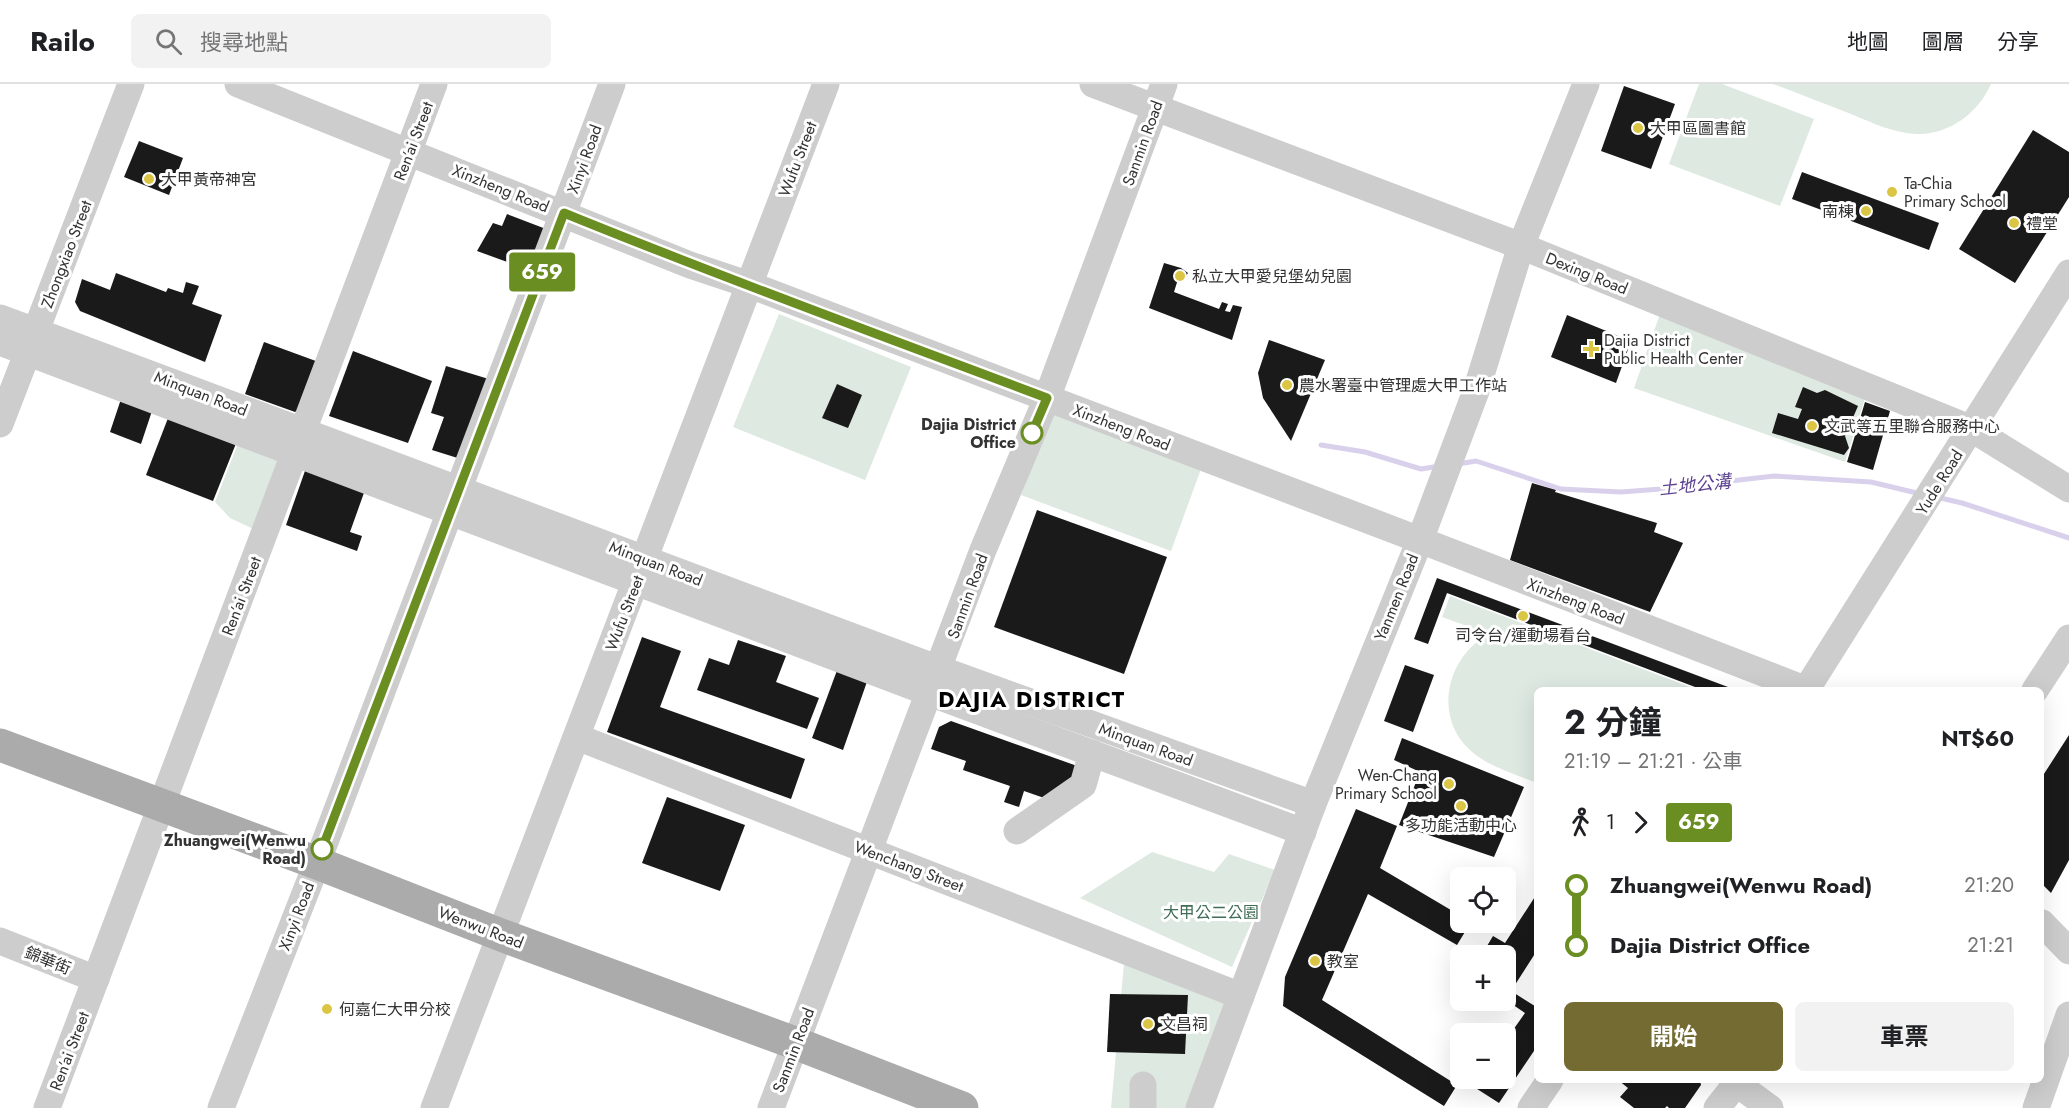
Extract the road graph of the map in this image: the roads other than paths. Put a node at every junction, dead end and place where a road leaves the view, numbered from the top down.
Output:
1 (131, 84) edge
2 (238, 84) edge
3 (434, 84) edge
4 (612, 84) edge
5 (826, 84) edge
6 (1093, 84) edge
7 (1586, 84) edge
8 (1159, 96) edge
9 (409, 152) junction
10 (564, 213) junction
11 (1521, 246) junction
12 (2069, 273) edge
13 (750, 285) junction
14 (0, 318) edge
15 (0, 342) edge
16 (32, 342) junction
17 (1047, 398) junction
18 (0, 424) edge
19 (1972, 429) junction
20 (299, 442) junction
21 (2069, 489) edge
22 (455, 501) junction
23 (1420, 540) junction
24 (640, 571) junction
25 (2069, 638) edge
26 (935, 681) junction
27 (1798, 687) edge
28 (1808, 687) edge
29 (2037, 687) edge
30 (1120, 734) junction
31 (577, 737) junction
32 (0, 746) edge
33 (1105, 758) junction
34 (1313, 804) junction
35 (162, 805) junction
36 (1017, 831) dead end
37 (1303, 832) junction
38 (870, 851) junction
39 (317, 862) junction
40 (2044, 925) edge
41 (501, 935) junction
42 (0, 941) edge
43 (2069, 951) edge
44 (96, 979) junction
45 (1241, 996) junction
46 (2069, 1015) edge
47 (795, 1043) junction
48 (1548, 1083) edge
49 (1735, 1083) edge
50 (1739, 1083) edge
51 (441, 1106) edge
52 (47, 1108) edge
53 (221, 1108) edge
54 (771, 1108) edge
55 (962, 1108) edge
56 (1199, 1108) edge
57 (1531, 1108) edge
58 (1717, 1108) edge
59 (1770, 1108) edge
60 (2036, 1108) edge

1 - 16 street, Zhongxiao Street
2 - 9 street, Xinzheng Road
3 - 9 street, Ren’ai Street
4 - 10 street, Xinyi Road
5 - 13 street, Wufu Street
6 - 8 street, Dexing Road
7 - 11 street, Yanmen Road
8 - 11 street, Dexing Road
8 - 17 street, Sanmin Road
9 - 10 street, Xinzheng Road
9 - 20 street, Ren’ai Street
10 - 13 street, Xinzheng Road
10 - 22 street, Xinyi Road
11 - 19 street, Dexing Road
11 - 23 street, Yanmen Road
12 - 19 street, Yude Road
13 - 17 street, Xinzheng Road
13 - 24 street, Wufu Street
14 - 16 street, Minquan Road
15 - 16 street, Minquan Road
16 - 18 street, Zhongxiao Street
16 - 20 street, Minquan Road
17 - 23 street, Xinzheng Road
17 - 26 street, Sanmin Road
19 - 21 street, Dexing Road
19 - 28 street, Yude Road
20 - 22 street, Minquan Road
20 - 35 street, Ren’ai Street
22 - 24 street, Minquan Road
22 - 39 street, Xinyi Road
23 - 27 street, Xinzheng Road
23 - 34 street, Yanmen Road
24 - 26 street, Minquan Road
24 - 31 street, Wufu Street
25 - 29 street
26 - 30 street, Minquan Road
26 - 33 street, Minquan Road
26 - 38 street, Sanmin Road
30 - 33 street
30 - 34 street, Minquan Road
31 - 38 street, Wenchang Street
31 - 41 street, Wufu Street
32 - 35 main road, Wenwu Road
33 - 36 street
33 - 37 street, Minquan Road
34 - 37 street, Yanmen Road
35 - 39 main road, Wenwu Road
35 - 44 street, Ren’ai Street
37 - 45 street, Yanmen Road
38 - 45 street, Wenchang Street
38 - 47 street, Sanmin Road
39 - 41 main road, Wenwu Road
39 - 53 street, Xinyi Road
40 - 43 street
41 - 47 main road, Wenwu Road
41 - 51 street, Wufu Street
42 - 44 street, 錦華街
44 - 52 street, Ren’ai Street
45 - 56 street, Yanmen Road
46 - 60 street
47 - 54 street, Sanmin Road
47 - 55 main road, Wenwu Road
48 - 57 street
49 - 58 street
50 - 59 street

